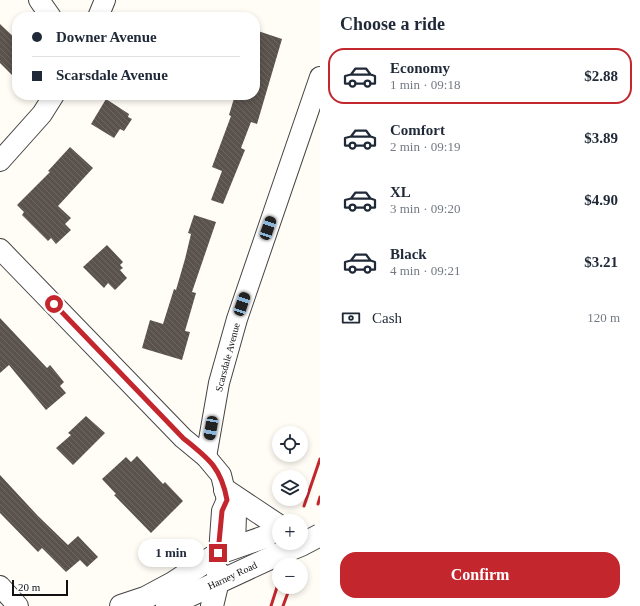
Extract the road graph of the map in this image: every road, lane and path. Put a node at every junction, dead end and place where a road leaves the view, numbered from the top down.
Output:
1 (39, 0) edge
2 (105, 0) edge
3 (47, 12) edge
4 (100, 12) edge
5 (320, 77) edge
6 (51, 100) edge
7 (0, 161) edge
8 (0, 249) edge
9 (206, 457) junction
10 (226, 495) junction
11 (272, 522) edge
12 (308, 529) edge
13 (320, 530) edge
14 (272, 534) edge
15 (320, 535) edge
16 (227, 550) junction
17 (218, 581) junction
18 (0, 586) edge
19 (18, 606) edge
20 (121, 606) edge
21 (167, 606) edge
22 (212, 606) edge

1 - 3 street
2 - 4 street
5 - 9 street, Scarsdale Avenue
6 - 7 street
8 - 9 street
9 - 10 street
10 - 11 street
10 - 16 street
12 - 13 street
14 - 16 street
15 - 17 street, Harney Road, bridge
16 - 17 street
16 - 20 street
17 - 21 street, Harney Road
17 - 22 street
18 - 19 street

